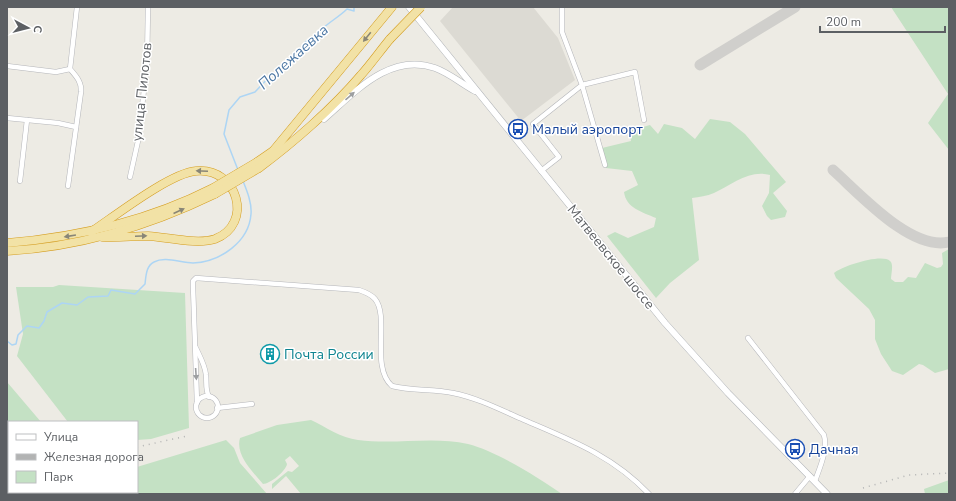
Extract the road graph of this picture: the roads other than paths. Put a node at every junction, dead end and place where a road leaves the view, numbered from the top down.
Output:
1 (77, 7) edge
2 (148, 7) edge
3 (392, 7) edge
4 (409, 7) edge
5 (421, 7) edge
6 (562, 7) edge
7 (7, 66) edge
8 (70, 69) junction
9 (582, 85) junction
10 (479, 94) junction
11 (7, 118) edge
12 (27, 120) junction
13 (644, 120) dead end
14 (76, 127) junction
15 (274, 154) junction
16 (605, 165) dead end
17 (541, 171) junction
18 (130, 176) dead end
19 (20, 181) dead end
20 (68, 186) dead end
21 (214, 191) junction
22 (91, 232) junction
23 (102, 237) junction
24 (7, 243) edge
25 (7, 251) edge
26 (748, 338) dead end
27 (194, 345) junction
28 (209, 397) junction
29 (197, 402) junction
30 (252, 404) dead end
31 (217, 408) junction
32 (810, 476) junction
33 (815, 481) junction
34 (649, 494) edge
35 (795, 494) edge
36 (827, 494) edge

1 - 8 street
2 - 18 street, улица Пилотов
3 -> 15 highway
4 - 10 main road, Матвеевское шоссе
5 - 15 highway, bridge
6 - 9 street
7 - 8 street
8 - 14 street
9 - 13 street
9 - 16 street
9 - 17 street
15 -> 10 main road
10 - 17 main road, Матвеевское шоссе
11 - 12 street
12 - 14 street
12 - 19 street
14 - 20 street
15 - 21 highway, bridge
17 - 32 main road, Матвеевское шоссе
21 - 22 highway
23 -> 21 highway
23 -> 22 highway
22 -> 24 highway
23 - 25 highway
26 - 33 street
27 - 28 street
27 -> 29 street
27 - 34 street
28 - 29 street
28 - 31 street
29 - 31 street
30 - 31 street
32 - 33 main road, Матвеевское шоссе
32 - 35 street
33 - 36 main road, Матвеевское шоссе

